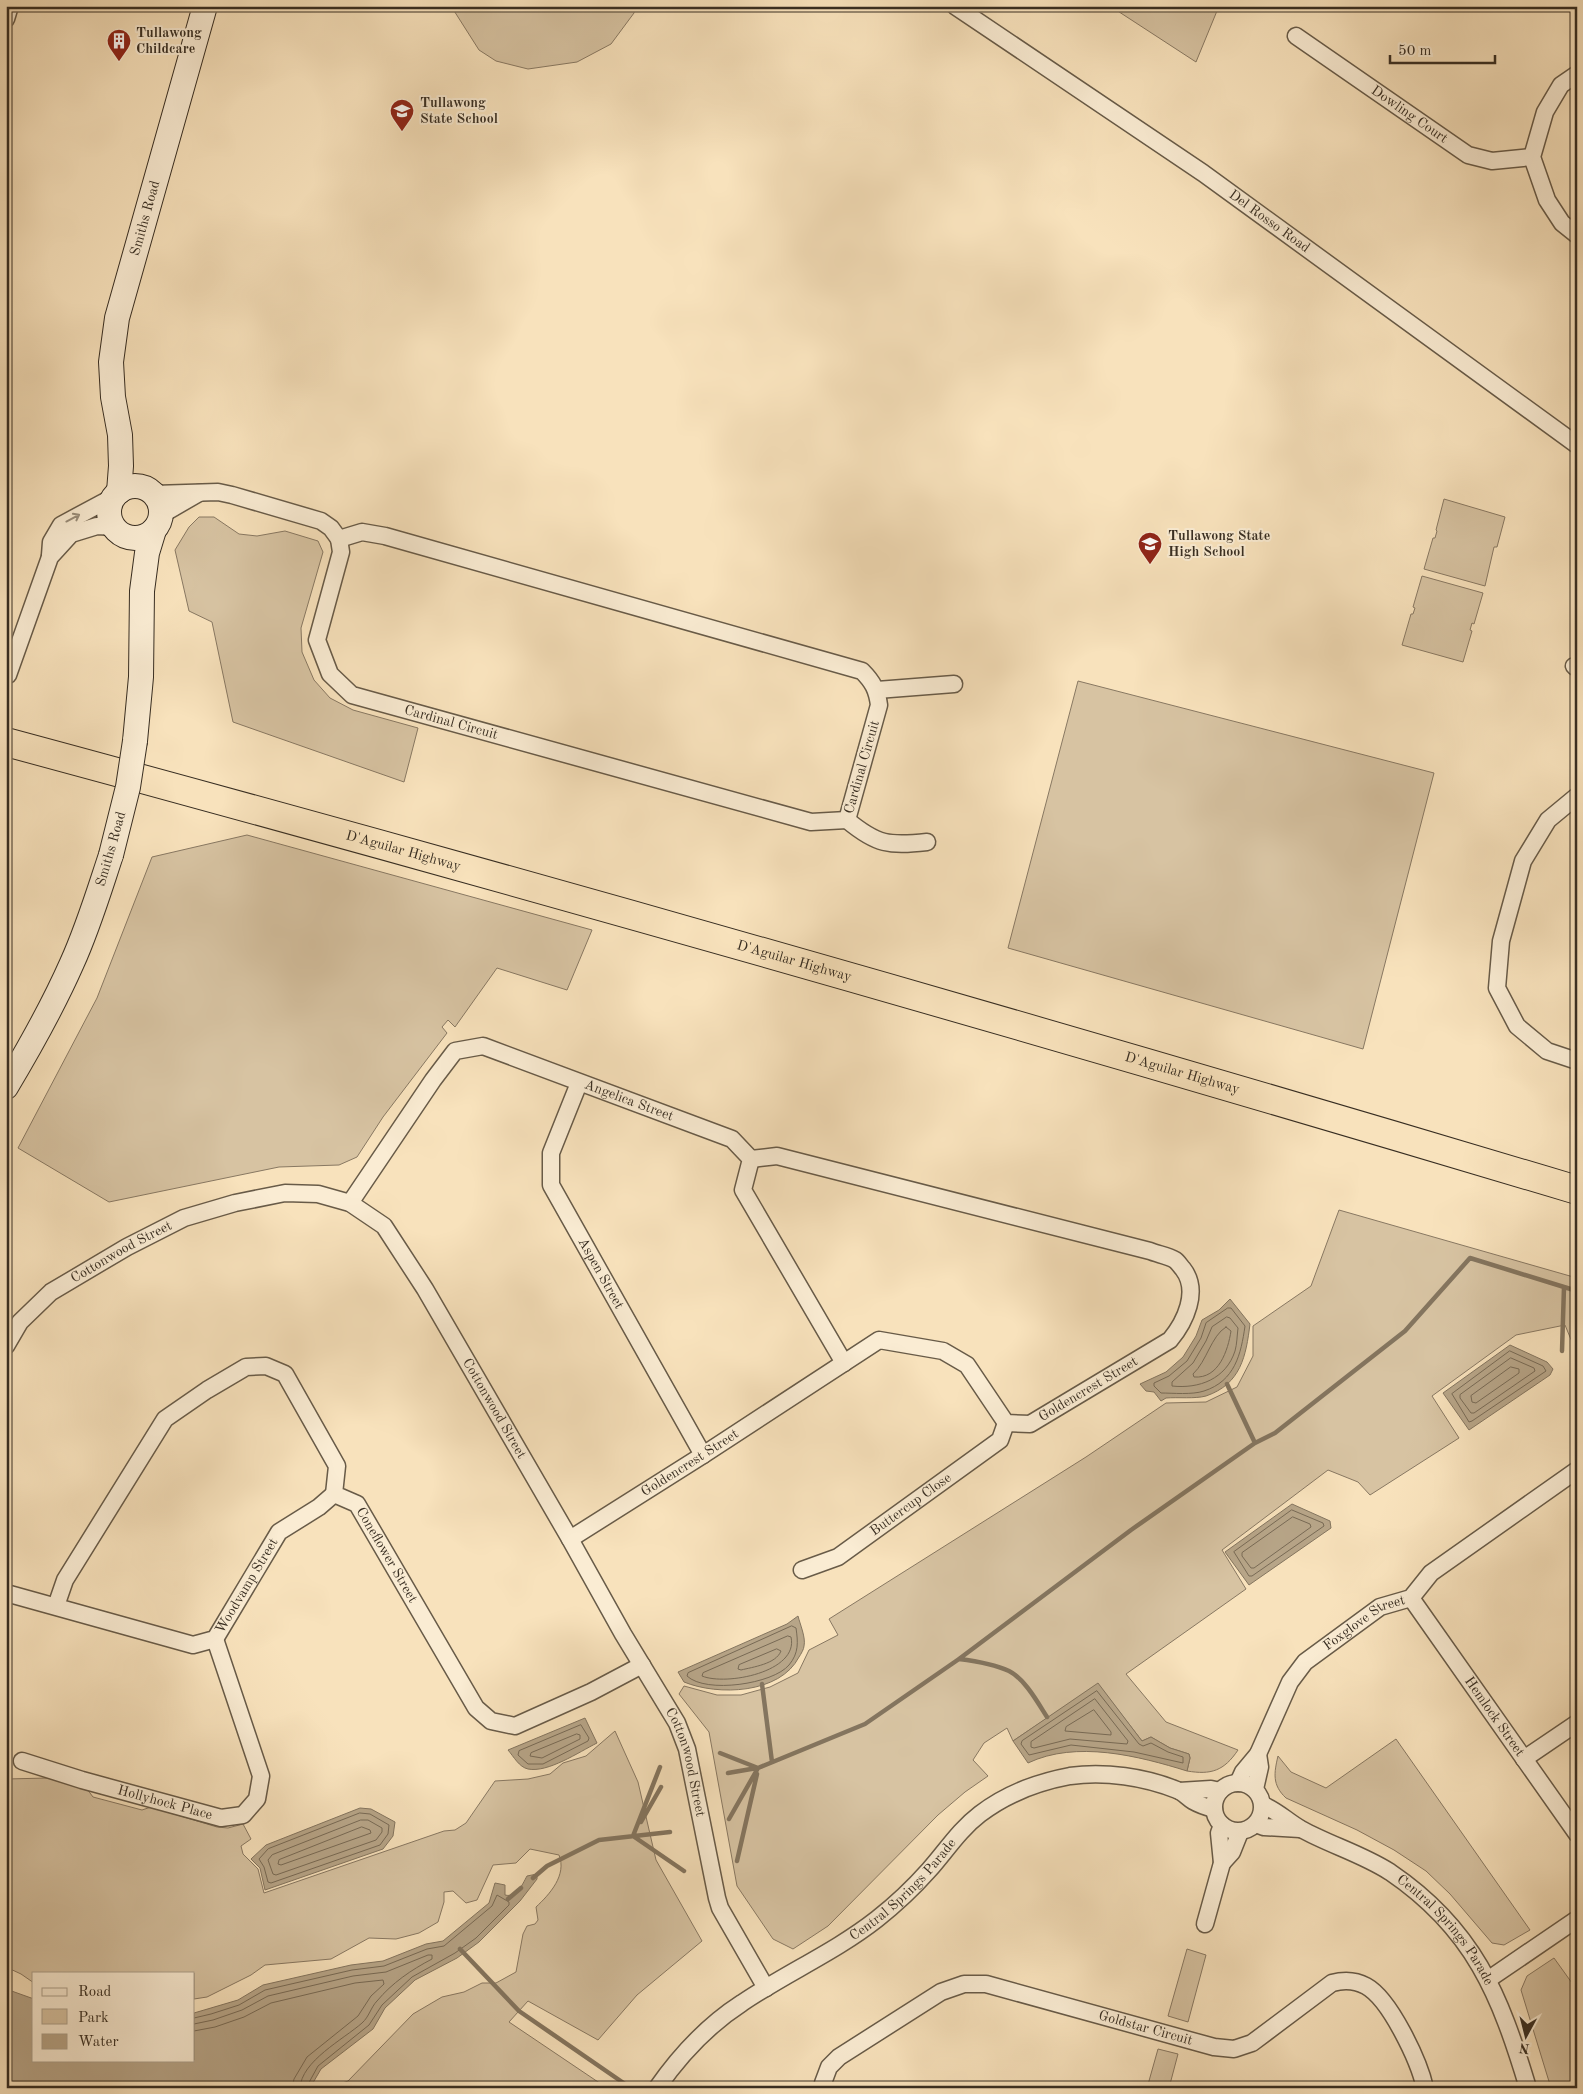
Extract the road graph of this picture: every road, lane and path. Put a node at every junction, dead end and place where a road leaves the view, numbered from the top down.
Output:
1 (205, 6) edge
2 (955, 6) edge
3 (1296, 36) dead end
4 (1577, 74) edge
5 (1532, 157) junction
6 (1577, 235) edge
7 (120, 435) junction
8 (1577, 444) edge
9 (117, 494) junction
10 (155, 507) junction
11 (118, 530) junction
12 (339, 540) junction
13 (50, 557) junction
14 (142, 591) junction
15 (6, 674) edge
16 (954, 684) dead end
17 (877, 690) junction
18 (6, 742) edge
19 (1577, 796) edge
20 (847, 820) junction
21 (927, 842) dead end
22 (1577, 1060) edge
23 (579, 1083) junction
24 (6, 1087) edge
25 (751, 1159) junction
26 (1577, 1190) edge
27 (350, 1203) junction
28 (6, 1346) edge
29 (844, 1363) junction
30 (1006, 1423) junction
31 (703, 1455) junction
32 (1577, 1470) edge
33 (334, 1494) junction
34 (570, 1538) junction
35 (802, 1570) dead end
36 (6, 1593) edge
37 (1411, 1598) junction
38 (56, 1606) junction
39 (215, 1639) junction
40 (642, 1665) junction
41 (1577, 1723) edge
42 (1258, 1754) junction
43 (1524, 1759) junction
44 (22, 1761) dead end
45 (1238, 1783) junction
46 (1255, 1789) junction
47 (1179, 1791) junction
48 (1220, 1791) junction
49 (1263, 1805) junction
50 (1214, 1809) junction
51 (1256, 1824) junction
52 (1222, 1825) junction
53 (1300, 1829) junction
54 (1240, 1832) junction
55 (1577, 1834) edge
56 (1222, 1864) junction
57 (1577, 1919) edge
58 (1205, 1924) dead end
59 (1489, 1980) junction
60 (766, 1988) junction
61 (819, 2084) edge
62 (657, 2088) edge
63 (1425, 2088) edge
64 (1528, 2088) edge

1 - 7 main road, Smiths Road
2 - 8 street, Del Rosso Road
3 - 5 street, Dowling Court
4 - 5 street
5 - 6 street
7 - 9 main road, Smiths Road
7 - 10 main road, Smiths Road
9 - 10 main road
9 - 11 main road
13 -> 9 street
10 - 11 main road
10 - 12 street
10 - 14 main road, Smiths Road
11 - 13 street
11 - 14 main road, Smiths Road
12 - 17 street
12 - 20 street, Cardinal Circuit
13 - 15 street
14 - 24 main road, Smiths Road, bridge
16 - 17 street
17 - 20 street, Cardinal Circuit
18 - 26 highway, D'Aguilar Highway
19 - 22 street
20 - 21 street
23 - 25 street, Angelica Street
23 - 27 street, Angelica Street
23 - 31 street, Aspen Street
25 - 29 street
25 - 30 street, Goldencrest Street
27 - 28 street, Cottonwood Street
27 - 34 street, Cottonwood Street
29 - 30 street, Goldencrest Street
29 - 31 street, Goldencrest Street
30 - 35 street, Buttercup Close
31 - 34 street, Goldencrest Street
32 - 37 street, Foxglove Street
33 - 38 street
33 - 39 street, Woodvamp Street
33 - 40 street, Coneflower Street
34 - 40 street, Cottonwood Street
36 - 38 street, Woodvamp Street
37 - 42 street, Foxglove Street
37 - 43 street, Hemlock Street
38 - 39 street, Woodvamp Street
39 - 44 street, Hollyhock Place
40 - 60 street, Cottonwood Street
41 - 43 street
42 - 45 street, Foxglove Street
42 - 46 street, Foxglove Street
43 - 55 street, Hemlock Street
45 - 46 street
45 - 48 street
46 - 49 street
47 - 48 street, Central Springs Parade
47 - 50 street, Central Springs Parade
47 - 60 street, Central Springs Parade
48 - 50 street
49 - 51 street
49 - 53 street, Central Springs Parade
50 - 52 street
51 - 53 street, Central Springs Parade
51 - 54 street
52 - 54 street
52 - 56 street
53 - 59 street, Central Springs Parade
54 - 56 street
56 - 58 street
57 - 59 street
59 - 64 street, Central Springs Parade
60 - 62 street, Central Springs Parade
61 - 63 street, Goldstar Circuit

